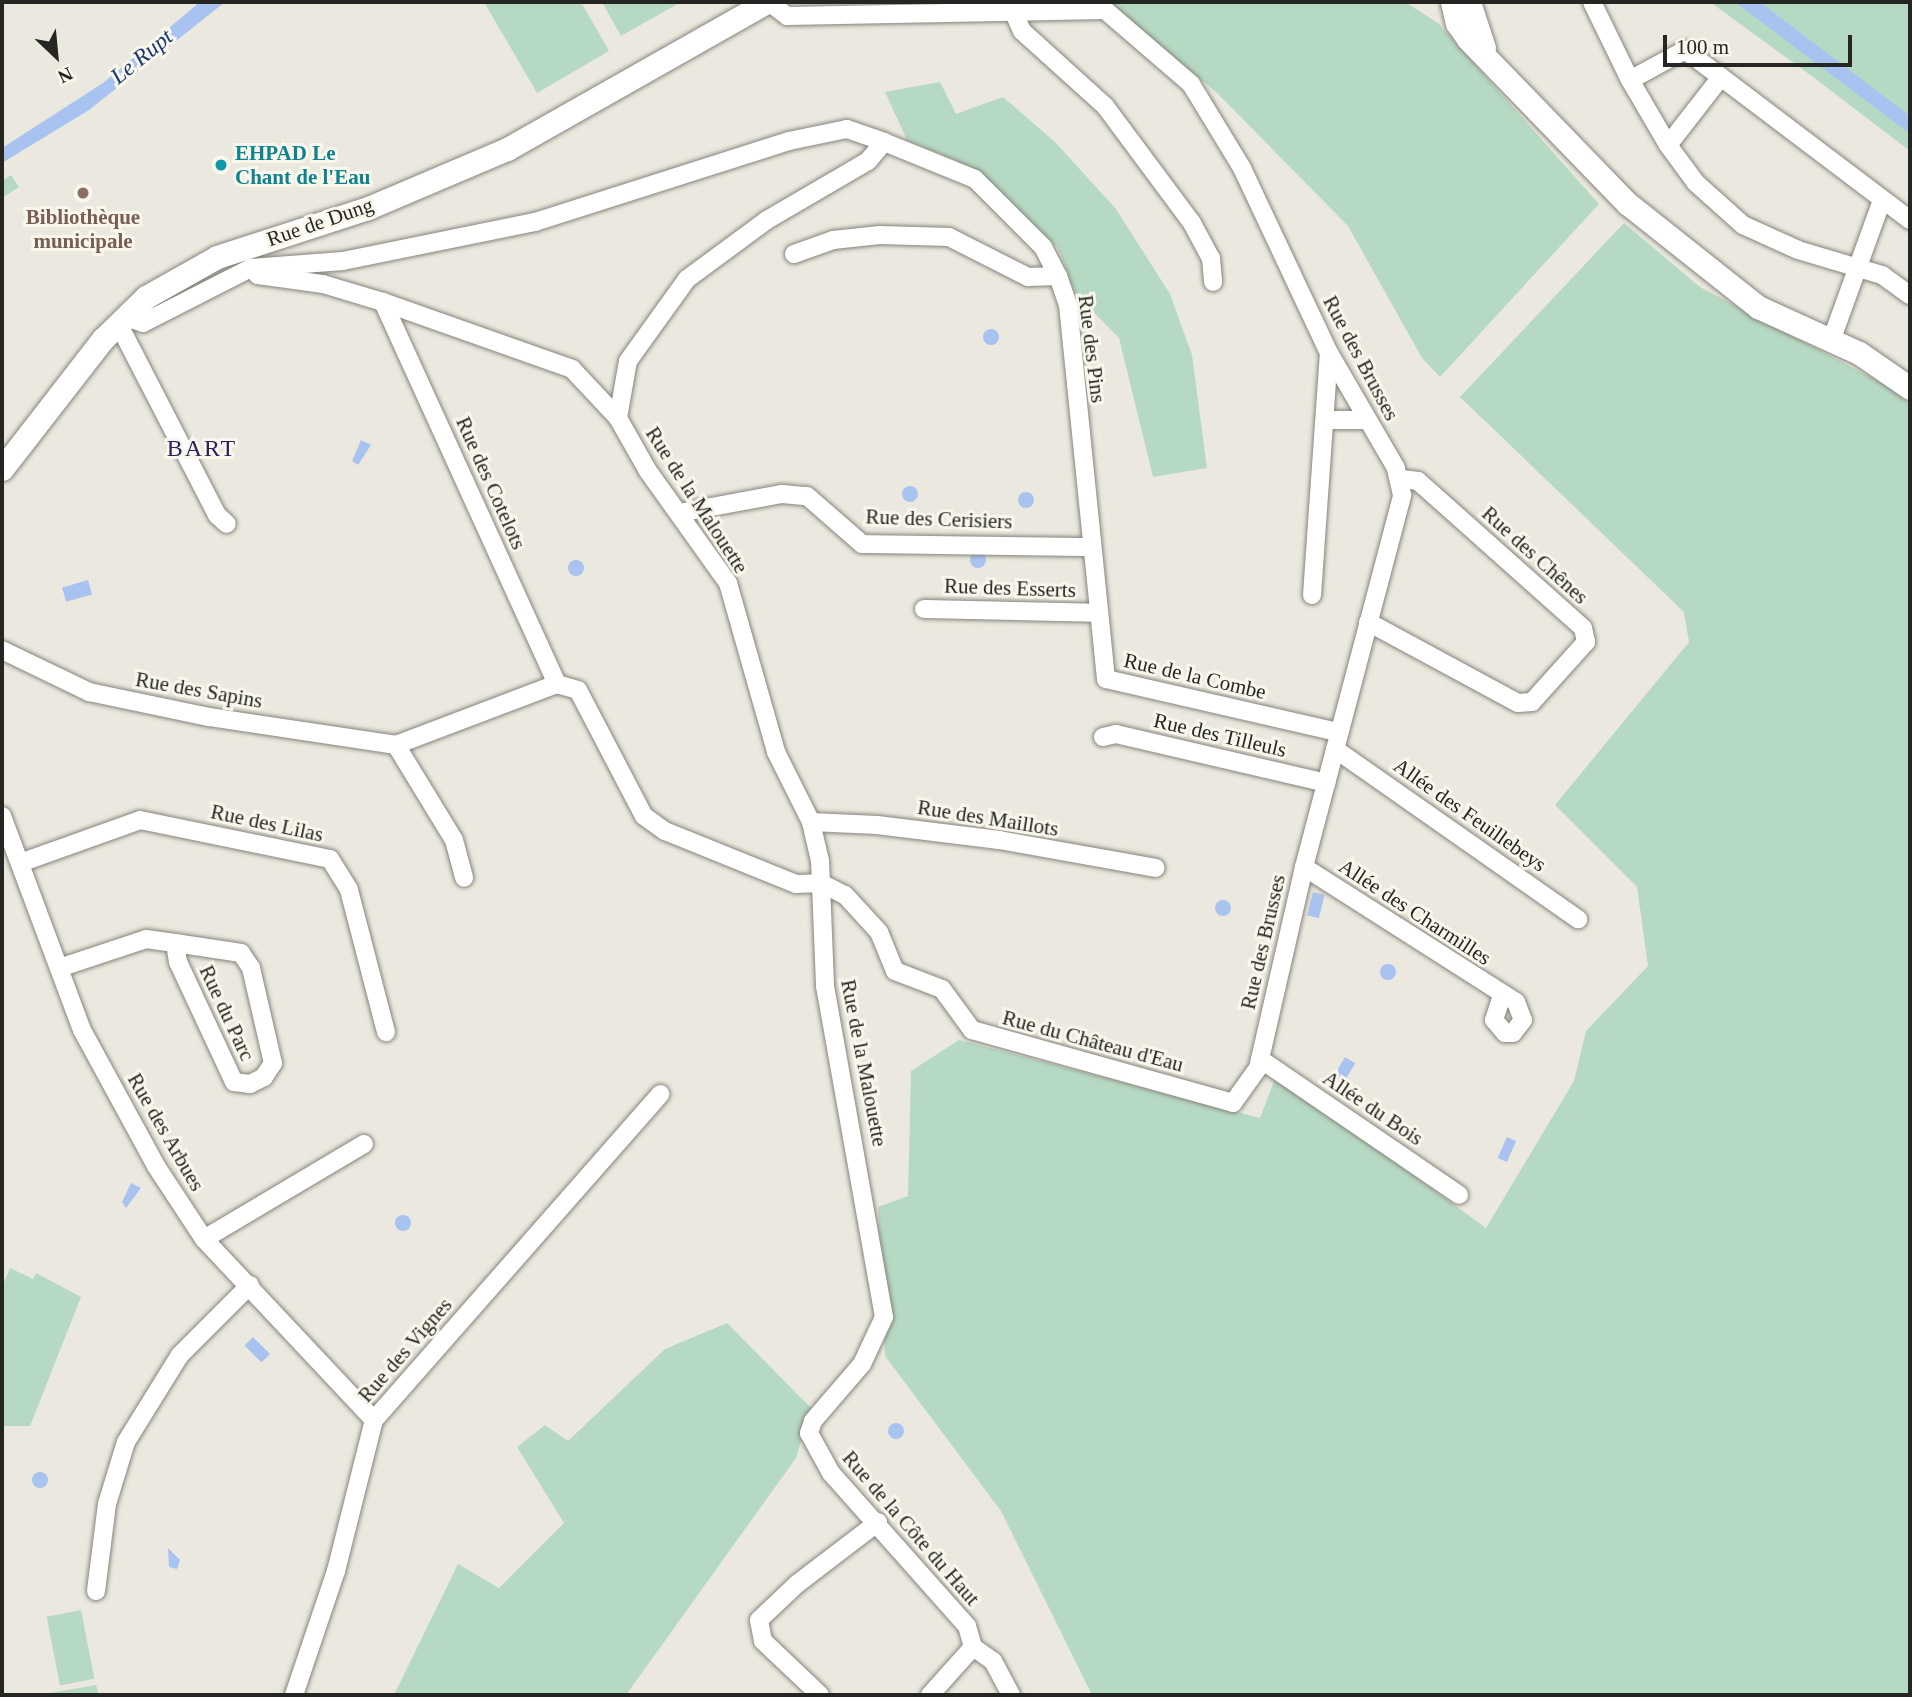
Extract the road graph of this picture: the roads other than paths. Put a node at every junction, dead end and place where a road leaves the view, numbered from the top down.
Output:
1 (768, 2) edge
2 (1452, 2) edge
3 (1469, 2) edge
4 (1592, 2) edge
5 (1014, 13) junction
6 (1492, 59) junction
7 (1721, 77) junction
8 (1630, 80) junction
9 (884, 142) junction
10 (1668, 145) junction
11 (1882, 200) junction
12 (1910, 220) edge
13 (794, 254) dead end
14 (251, 268) junction
15 (1857, 269) junction
16 (1058, 275) junction
17 (1213, 282) dead end
18 (1910, 295) edge
19 (383, 302) junction
20 (123, 322) junction
21 (1831, 341) junction
22 (1329, 353) junction
23 (1910, 388) edge
24 (618, 418) junction
25 (1325, 420) junction
26 (1367, 421) junction
27 (2, 469) edge
28 (1401, 480) junction
29 (679, 513) junction
30 (227, 524) dead end
31 (1090, 547) junction
32 (1312, 595) dead end
33 (924, 609) dead end
34 (1096, 613) junction
35 (1368, 622) junction
36 (2, 650) edge
37 (557, 684) junction
38 (1103, 737) dead end
39 (1337, 740) junction
40 (396, 745) junction
41 (1326, 783) junction
42 (2, 816) edge
43 (811, 822) junction
44 (20, 863) junction
45 (1304, 867) junction
46 (1156, 868) dead end
47 (464, 878) dead end
48 (821, 883) junction
49 (1578, 919) dead end
50 (174, 943) junction
51 (59, 968) junction
52 (1502, 995) dead end
53 (386, 1032) dead end
54 (1261, 1059) junction
55 (660, 1094) dead end
56 (1233, 1103) joint
57 (364, 1144) dead end
58 (1459, 1195) dead end
59 (204, 1239) junction
60 (250, 1284) junction
61 (374, 1420) junction
62 (813, 1421) joint
63 (878, 1522) junction
64 (96, 1591) dead end
65 (973, 1647) junction
66 (293, 1695) edge
67 (821, 1695) edge
68 (930, 1695) edge
69 (1011, 1695) edge

1 - 5 street, Rue des Brusses
1 - 20 main road, Rue de Dung
2 - 6 main road
3 - 6 main road
4 - 8 street
5 - 17 street
5 - 22 street, Rue des Brusses
6 - 21 main road
7 - 8 street
7 - 10 street
7 - 11 street
8 - 10 street
9 - 14 street
9 - 16 street, Rue des Pins
9 - 24 street, Rue de la Malouette
10 - 15 street
11 - 12 street
11 - 15 street
13 - 16 street
14 - 19 street
14 - 20 street
15 - 18 street
15 - 21 street
16 - 31 street, Rue des Pins
19 - 24 street
19 - 37 street, Rue des Cotelots
20 - 27 main road, Rue de Dung
20 - 30 street
21 - 23 main road
22 - 25 street
22 - 26 street, Rue des Brusses
24 - 29 street, Rue de la Malouette
25 - 26 street
25 - 32 street
26 - 28 street, Rue des Brusses
28 - 35 street, Rue des Brusses
28 - 35 street, Rue des Chênes
29 - 31 street, Rue des Cerisiers
29 - 43 street, Rue de la Malouette
31 - 34 street, Rue des Pins
33 - 34 street, Rue des Esserts
34 - 39 street, Rue de la Combe
35 - 39 street, Rue des Brusses
36 - 40 street, Rue des Sapins
37 - 40 street, Rue des Sapins
37 - 48 street, Rue du Château d'Eau
38 - 41 street, Rue des Tilleuls
39 - 41 street, Rue des Brusses
39 - 49 street, Allée des Feuillebeys
40 - 47 street
41 - 45 street, Rue des Brusses
42 - 44 street, Rue des Arbues
43 - 46 street, Rue des Maillots
43 - 48 street, Rue de la Malouette
44 - 51 street, Rue des Arbues
44 - 53 street, Rue des Lilas
45 - 52 street, Allée des Charmilles
45 - 54 street, Rue des Brusses
48 - 56 street, Rue du Château d'Eau
48 - 62 street, Rue de la Malouette
50 - 50 street, Rue du Parc
50 - 51 street, Rue du Parc
51 - 59 street, Rue des Arbues
54 - 56 street, Rue des Brusses
54 - 58 street, Allée du Bois
55 - 61 street, Rue des Vignes
57 - 59 street
59 - 60 street, Rue des Arbues
60 - 61 street, Rue des Arbues
60 - 64 street
61 - 66 street, Rue des Vignes
62 - 63 street, Rue de la Côte du Haut
63 - 65 street, Rue de la Côte du Haut
63 - 67 street
65 - 68 street
65 - 69 street, Rue de la Côte du Haut

